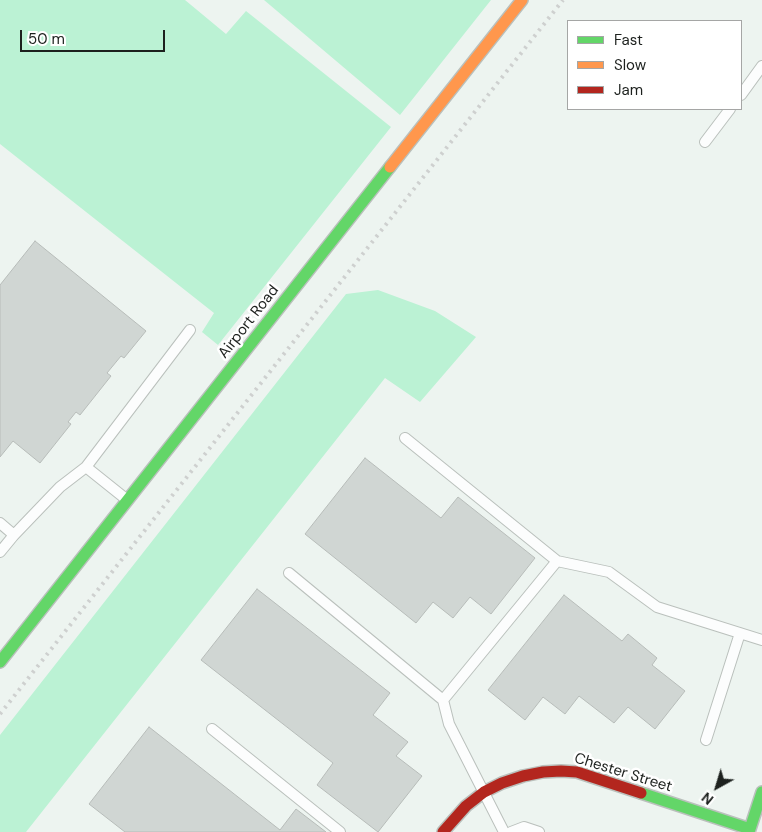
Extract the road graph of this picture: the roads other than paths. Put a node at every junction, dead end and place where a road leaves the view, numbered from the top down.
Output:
1 (522, 0) edge
2 (762, 66) edge
3 (742, 94) edge
4 (729, 110) edge
5 (705, 142) dead end
6 (190, 330) dead end
7 (405, 438) dead end
8 (86, 467) junction
9 (128, 500) junction
10 (0, 524) edge
11 (14, 535) junction
12 (0, 552) edge
13 (557, 561) junction
14 (289, 572) dead end
15 (740, 633) junction
16 (762, 640) edge
17 (0, 662) edge
18 (443, 700) junction
19 (212, 728) dead end
20 (706, 740) dead end
21 (484, 792) junction
22 (762, 792) edge
23 (750, 830) edge
24 (340, 832) edge
25 (443, 832) edge
26 (504, 832) edge
27 (511, 832) edge
28 (539, 832) edge

1 - 9 street, Airport Road
2 - 3 lane
4 - 5 lane
6 - 8 lane
7 - 13 lane
8 - 9 lane
8 - 11 lane
9 - 17 street, Airport Road
10 - 11 lane
11 - 12 lane
13 - 15 lane
13 - 18 lane
14 - 18 lane
15 - 16 lane
15 - 20 lane
18 - 21 lane
19 - 24 lane
21 - 23 street, Chester Street
21 - 25 street, Chester Street
21 - 26 lane
22 - 23 street
27 - 28 lane

